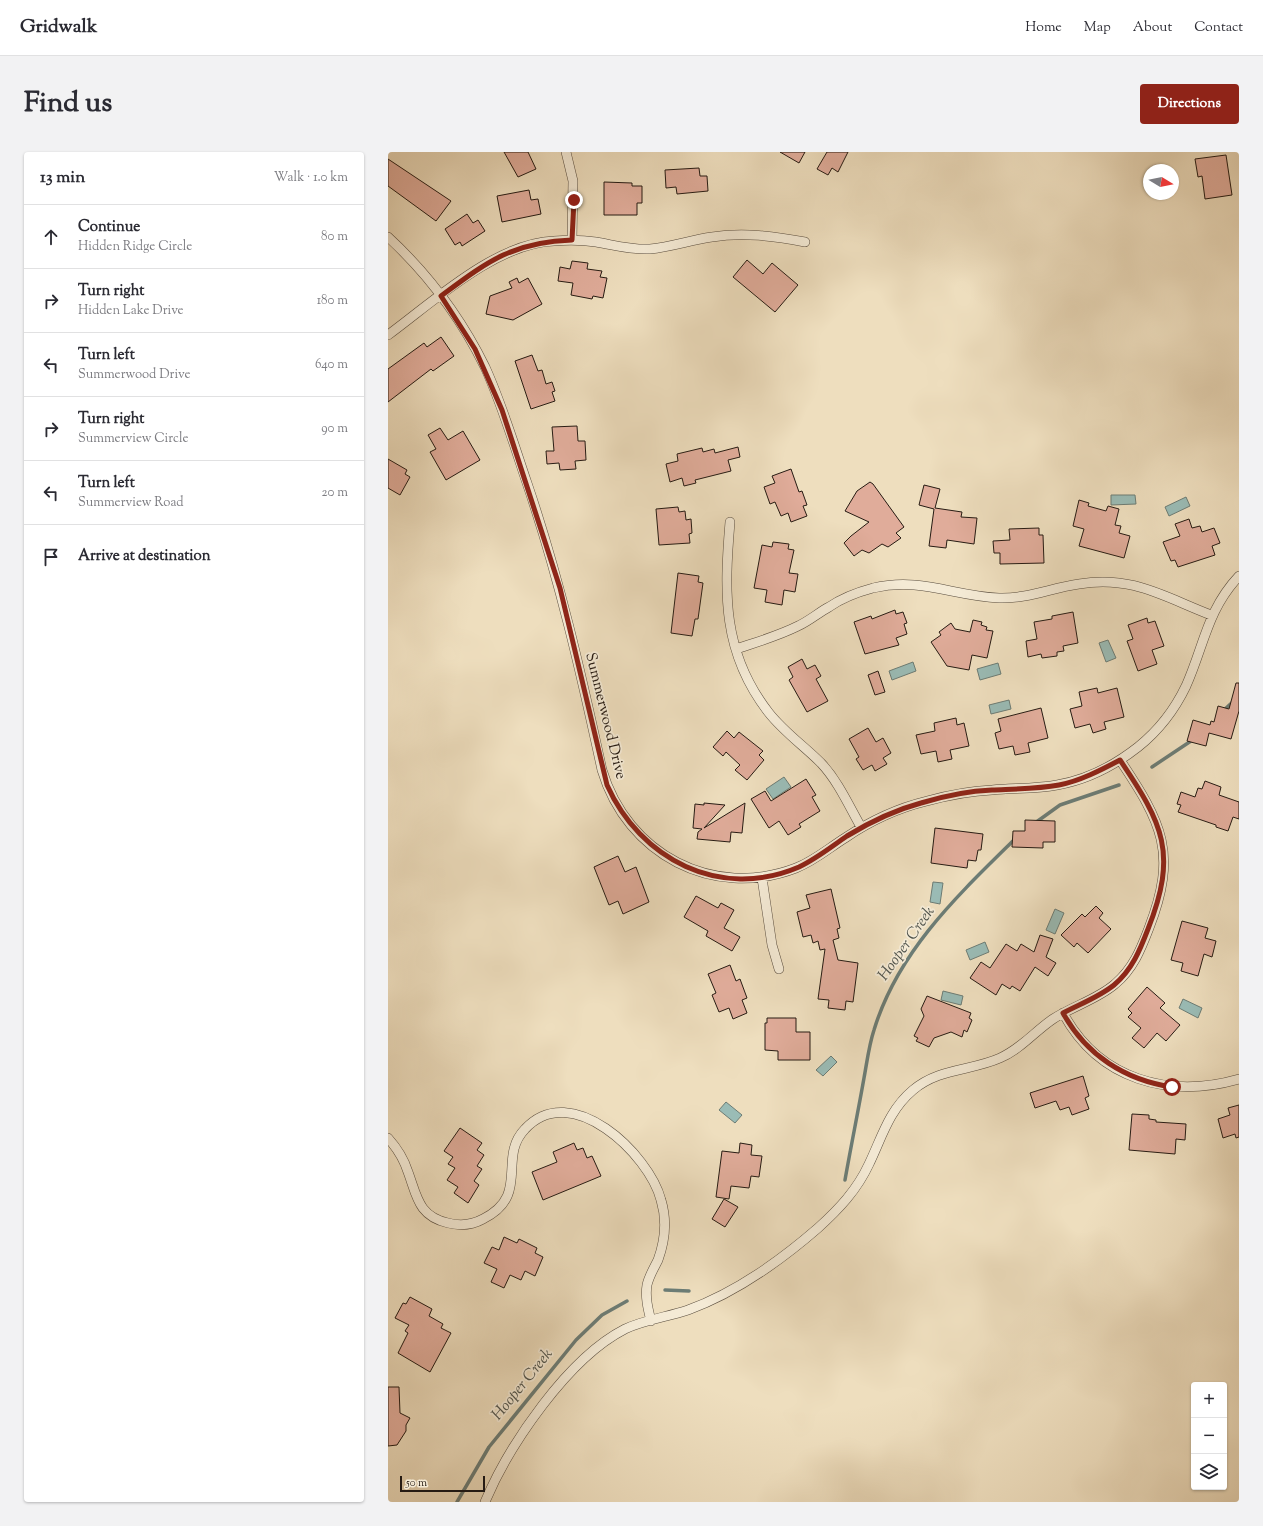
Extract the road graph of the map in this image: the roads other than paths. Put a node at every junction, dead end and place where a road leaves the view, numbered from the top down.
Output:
1 (566, 152) edge
2 (388, 237) edge
3 (572, 240) junction
4 (805, 242) dead end
5 (441, 296) junction
6 (388, 335) edge
7 (730, 522) dead end
8 (1239, 576) edge
9 (1211, 615) junction
10 (736, 649) junction
11 (1120, 760) junction
12 (861, 827) junction
13 (762, 878) junction
14 (779, 969) dead end
15 (1063, 1013) junction
16 (1239, 1079) edge
17 (388, 1138) edge
18 (651, 1320) junction
19 (485, 1502) edge

1 - 3 street
2 - 5 street, Summerwood Drive
3 - 4 street
3 - 5 street
5 - 6 street
5 - 13 street, Summerwood Drive
7 - 10 street
8 - 9 street, Summerwood Drive
9 - 10 street
9 - 11 street, Summerwood Drive
10 - 12 street
11 - 12 street, Summerwood Drive
11 - 15 street
12 - 13 street, Summerwood Drive
13 - 14 street
15 - 16 street
15 - 18 street
17 - 18 street
18 - 19 street

